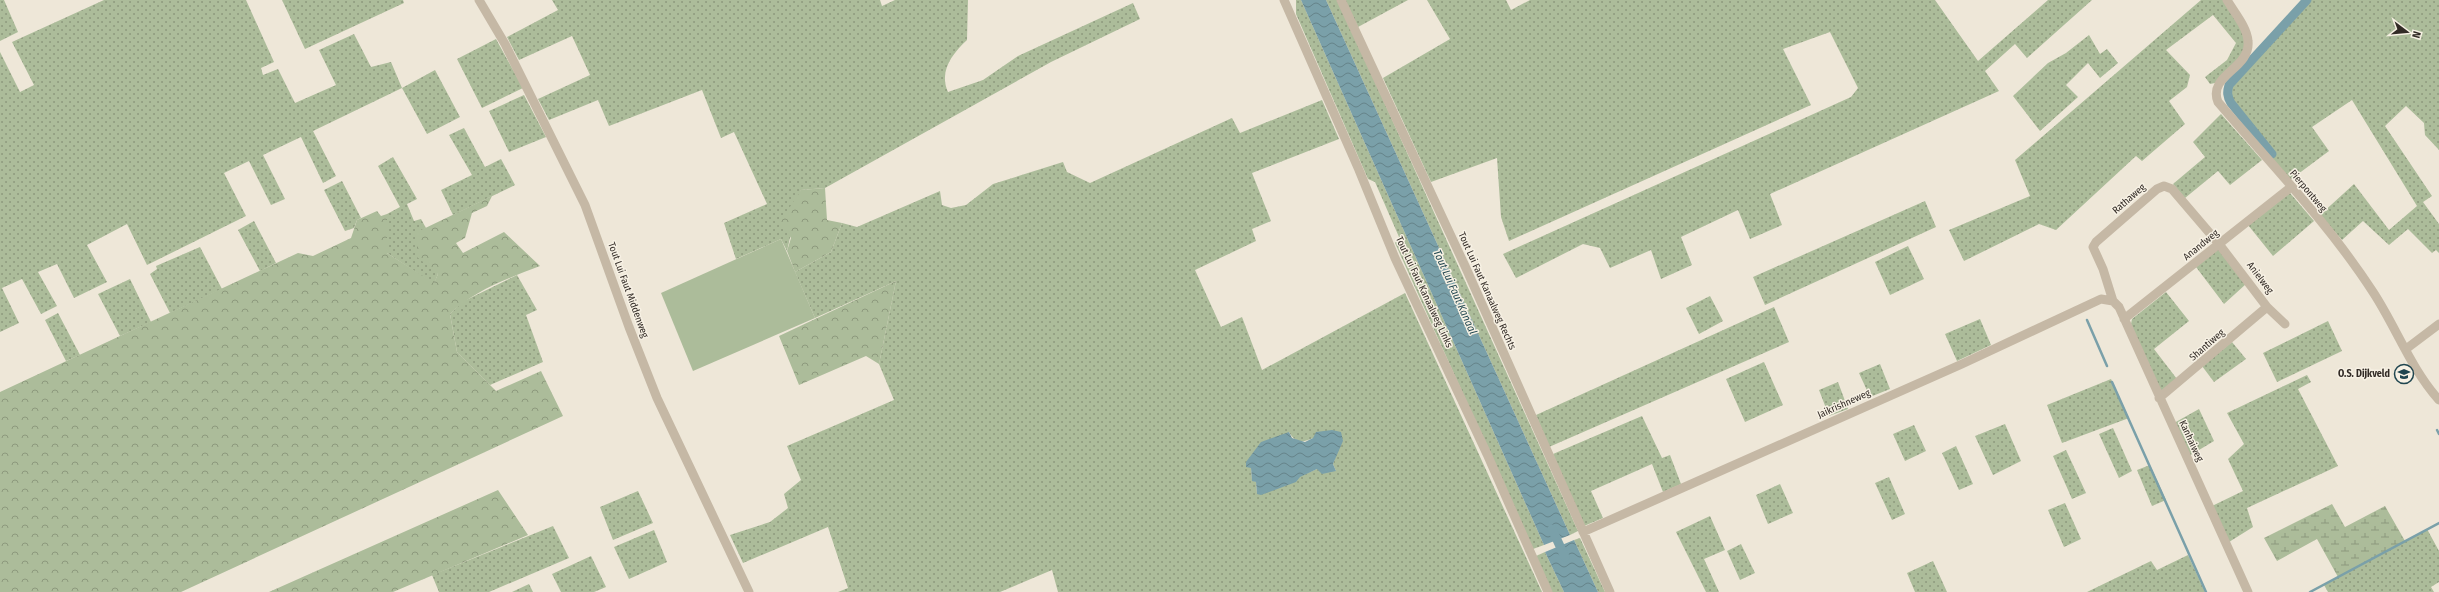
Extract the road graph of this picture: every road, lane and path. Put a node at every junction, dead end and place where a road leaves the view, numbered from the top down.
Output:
1 (479, 0) edge
2 (1284, 0) edge
3 (1341, 0) edge
4 (2227, 0) edge
5 (2291, 187) junction
6 (2219, 244) junction
7 (2113, 300) junction
8 (2267, 306) junction
9 (2124, 319) junction
10 (2285, 324) dead end
11 (2439, 324) edge
12 (2406, 349) junction
13 (2159, 398) junction
14 (2439, 400) edge
15 (1583, 532) junction
16 (749, 592) edge
17 (1548, 592) edge
18 (1610, 592) edge
19 (2248, 592) edge

1 - 16 street, Tout Lui Faut Middenweg
2 - 17 street, Tout Lui Faut Kanaalweg Links
3 - 15 street, Tout Lui Faut Kanaalweg Rechts
4 - 5 street, Pierpontweg
5 - 6 street, Anandweg
5 - 12 street, Pierpontweg
6 - 7 street, Rathaweg
6 - 8 street, Anielweg
6 - 9 street, Anandweg
7 - 9 street, Kanhaiweg
7 - 15 street, Jaikrishneweg
8 - 10 street, Anielweg
8 - 13 street, Shantiweg
9 - 13 street, Kanhaiweg
11 - 12 street
12 - 14 street, Pierpontweg
13 - 19 street, Kanhaiweg
15 - 18 street, Tout Lui Faut Kanaalweg Rechts

